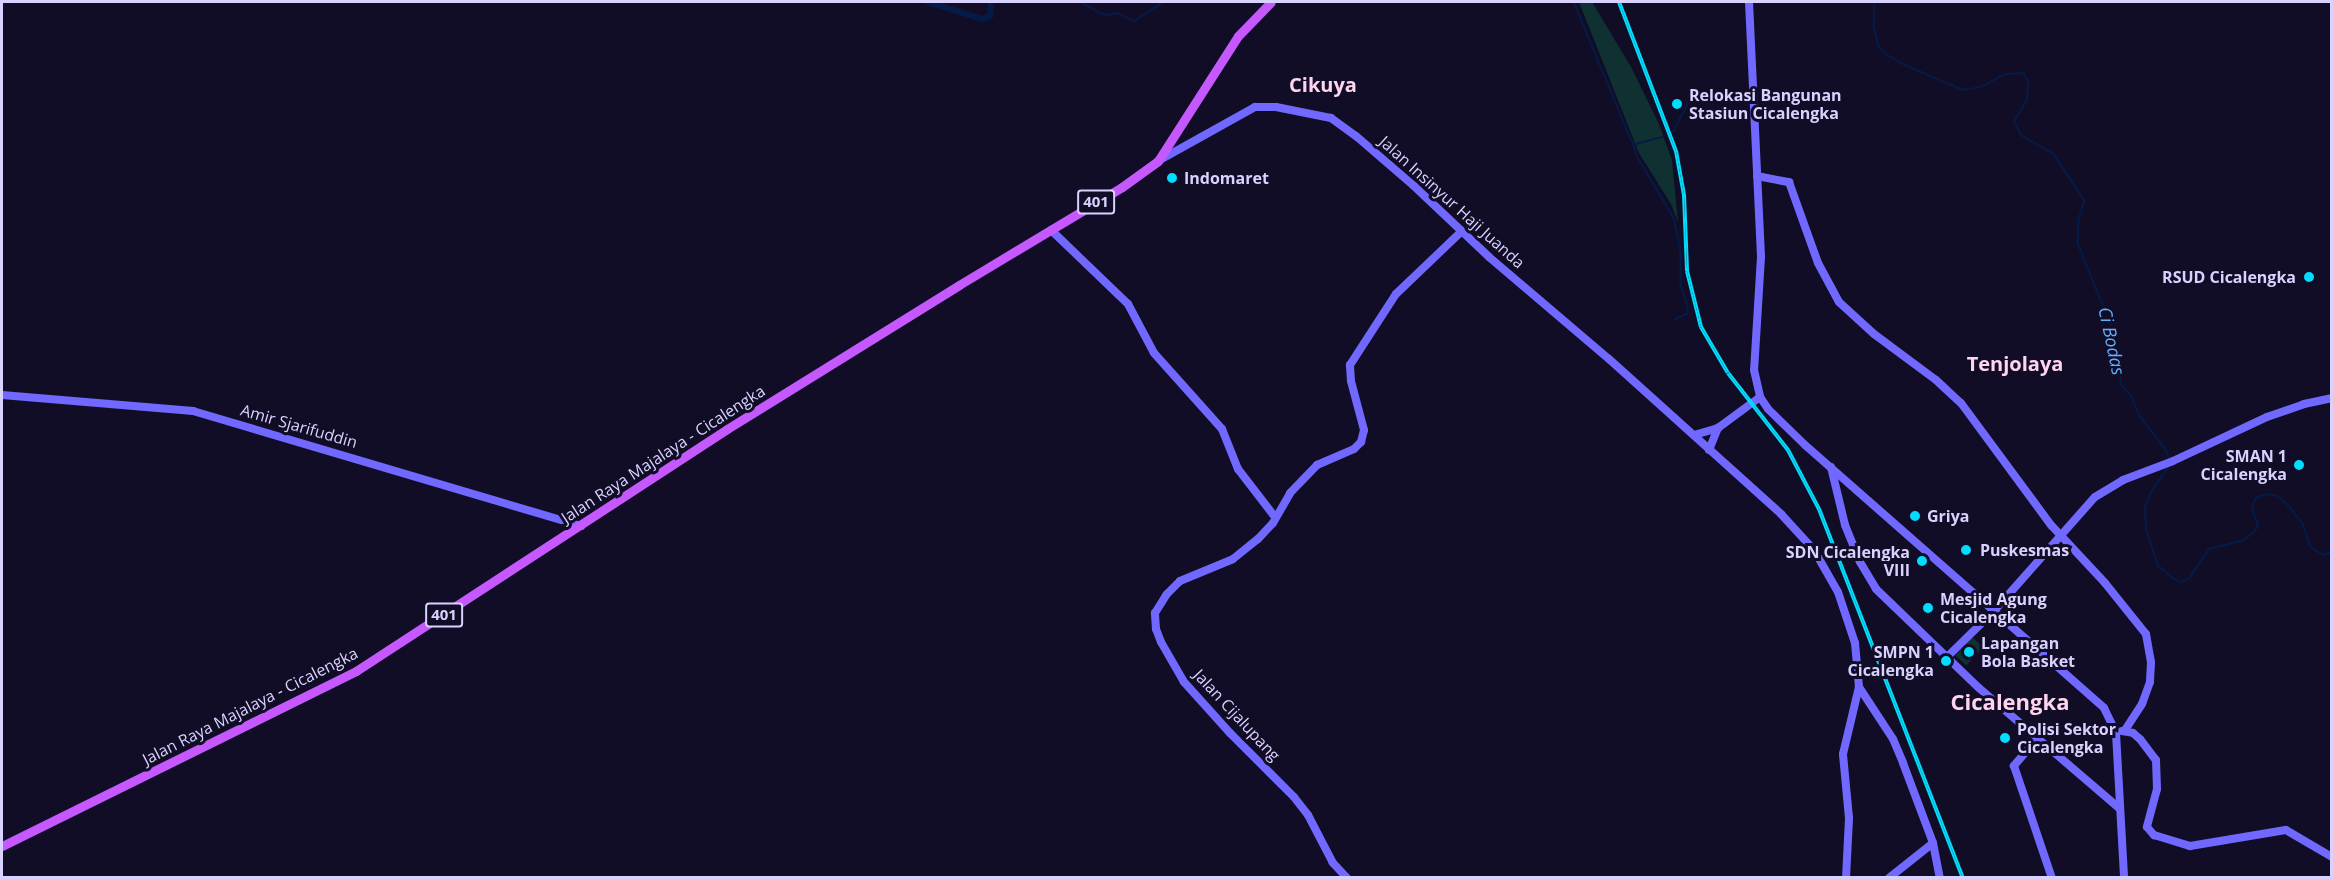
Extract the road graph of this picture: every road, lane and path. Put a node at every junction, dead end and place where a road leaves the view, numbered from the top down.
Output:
1 (1271, 2) edge
2 (1749, 2) edge
3 (1158, 161) junction
4 (1757, 176) junction
5 (1051, 230) junction
6 (1462, 231) junction
7 (2, 395) edge
8 (1760, 397) junction
9 (2331, 398) edge
10 (1718, 428) junction
11 (1694, 435) junction
12 (1709, 450) junction
13 (1831, 466) junction
14 (1275, 517) junction
15 (581, 525) junction
16 (2061, 534) junction
17 (1994, 611) junction
18 (1946, 658) junction
19 (1859, 687) junction
20 (2125, 730) junction
21 (2116, 733) junction
22 (2038, 738) junction
23 (2118, 807) junction
24 (1933, 843) junction
25 (2, 846) edge
26 (2331, 856) edge
27 (1347, 878) edge
28 (1846, 878) edge
29 (1889, 878) edge
30 (1940, 878) edge
31 (2052, 878) edge
32 (2124, 878) edge

1 - 3 main road, Jalan Raya Majalaya - Cicalengka / 401
2 - 4 street
3 - 5 main road, Jalan Raya Majalaya - Cicalengka / 401
3 - 6 street, Jalan Insinyur Haji Juanda
4 - 8 street
4 - 16 street
5 - 14 street
5 - 15 main road, Jalan Raya Majalaya - Cicalengka / 401
6 - 11 street, Jalan Insinyur Haji Juanda
6 - 14 street, Jalan Cijalupang
7 - 15 street, Amir Sjarifuddin
8 - 10 street
8 - 13 street
9 - 16 street
10 - 11 street
10 - 12 street
11 - 12 street, Jalan Insinyur Haji Juanda
12 - 19 street, Jalan Insinyur Haji Juanda
13 - 17 street
13 - 18 street
14 - 27 street, Jalan Cijalupang
15 - 25 main road, Jalan Raya Majalaya - Cicalengka / 401
16 - 17 street
16 - 20 street
17 - 18 street
17 - 21 street
18 - 22 street
19 - 24 street
19 - 28 street
20 - 21 street
20 - 26 street
21 - 23 street
22 - 23 street
22 - 31 street
23 - 32 street
24 - 29 street
24 - 30 street

